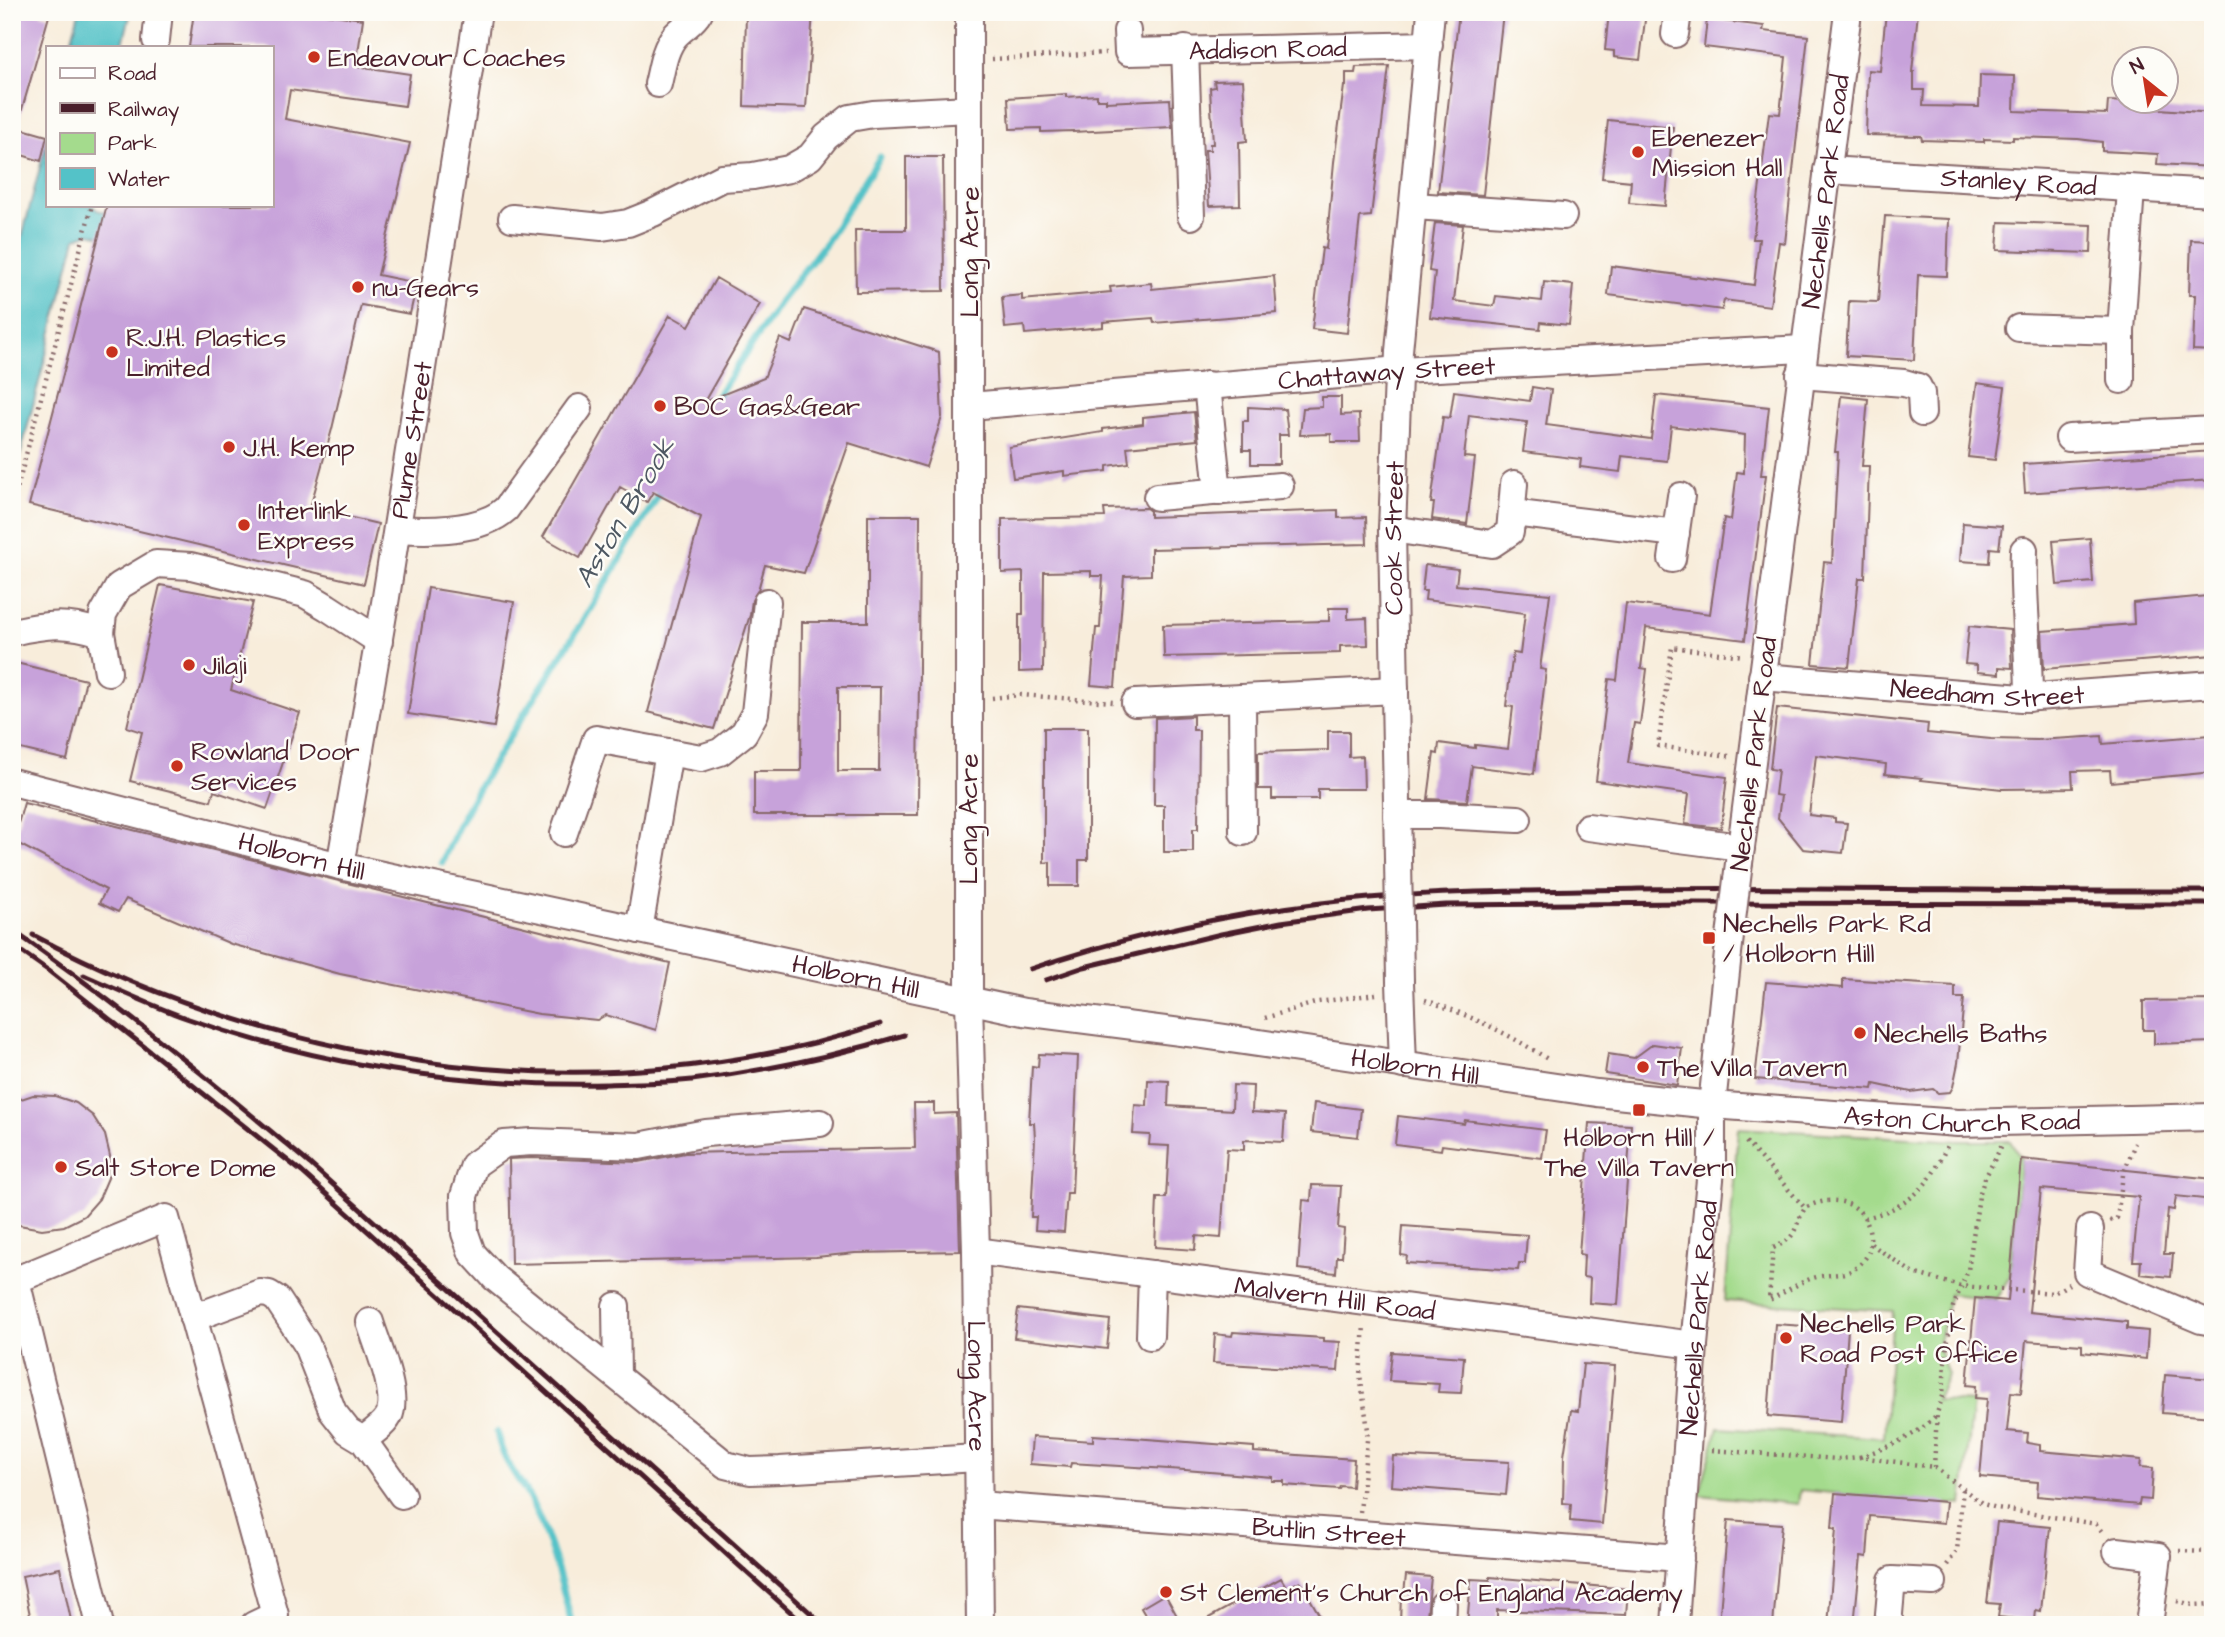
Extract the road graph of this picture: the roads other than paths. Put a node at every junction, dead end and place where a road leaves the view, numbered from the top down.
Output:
1 (159, 12) edge
2 (478, 12) edge
3 (699, 12) edge
4 (969, 12) edge
5 (1431, 12) edge
6 (1848, 12) edge
7 (156, 40) dead end
8 (1128, 42) road end
9 (1429, 44) junction
10 (1185, 50) junction
11 (658, 84) dead end
12 (969, 109) junction
13 (1827, 170) junction
14 (2131, 190) junction
15 (2213, 193) edge
16 (1414, 206) junction
17 (1191, 216) dead end
18 (1563, 216) dead end
19 (512, 218) dead end
20 (2019, 328) dead end
21 (2121, 331) junction
22 (1802, 362) junction
23 (1400, 370) junction
24 (2121, 380) dead end
25 (1208, 385) junction
26 (970, 406) junction
27 (579, 408) dead end
28 (1922, 413) dead end
29 (2213, 430) edge
30 (2069, 438) dead end
31 (1514, 484) dead end
32 (1280, 486) dead end
33 (1218, 492) junction
34 (1681, 496) dead end
35 (1157, 497) dead end
36 (1512, 513) junction
37 (397, 528) junction
38 (1392, 529) junction
39 (2024, 550) dead end
40 (767, 602) dead end
41 (12, 632) edge
42 (101, 633) junction
43 (379, 641) junction
44 (1763, 668) junction
45 (108, 672) dead end
46 (2213, 684) edge
47 (1395, 690) junction
48 (1242, 698) junction
49 (2029, 698) junction
50 (1135, 703) road end
51 (669, 752) junction
52 (12, 782) edge
53 (1397, 816) junction
54 (1518, 819) dead end
55 (1588, 827) dead end
56 (1243, 832) dead end
57 (564, 833) dead end
58 (1740, 855) junction
59 (340, 866) junction
60 (639, 930) junction
61 (969, 1001) junction
62 (1403, 1065) junction
63 (1712, 1105) junction
64 (2213, 1117) edge
65 (820, 1123) dead end
66 (2090, 1229) road end
67 (976, 1251) junction
68 (1152, 1274) junction
69 (616, 1306) dead end
70 (193, 1318) junction
71 (370, 1322) dead end
72 (2213, 1322) edge
73 (1150, 1336) dead end
74 (1694, 1345) junction
75 (617, 1376) junction
76 (363, 1440) junction
77 (977, 1458) junction
78 (402, 1495) dead end
79 (978, 1505) junction
80 (2117, 1550) road end
81 (1680, 1558) junction
82 (1933, 1582) road end
83 (100, 1625) edge
84 (254, 1625) edge
85 (980, 1625) edge
86 (1675, 1625) edge
87 (1888, 1625) edge
88 (2149, 1625) edge

1 - 7 street
2 - 37 street, Plume Street
3 - 11 street
4 - 12 street, Long Acre
5 - 9 street, Cook Street
6 - 13 street, Nechells Park Road
8 - 10 street, Addison Road
9 - 10 street, Addison Road
9 - 16 street, Cook Street
10 - 17 street
12 - 19 street
12 - 26 street, Long Acre
13 - 14 street, Stanley Road
13 - 22 street, Nechells Park Road
14 - 15 street, Stanley Road
14 - 21 street
16 - 18 street
16 - 23 street, Cook Street
20 - 21 street
21 - 24 street
22 - 23 street, Chattaway Street
22 - 28 street, Chattaway Street
22 - 44 street, Nechells Park Road
23 - 25 street, Chattaway Street
23 - 38 street, Cook Street
25 - 26 street, Chattaway Street
25 - 33 street
26 - 61 street, Long Acre
27 - 37 street
29 - 30 street
31 - 36 street
32 - 33 street
33 - 35 street
34 - 36 street
36 - 38 street
37 - 43 street, Plume Street
38 - 47 street, Cook Street
39 - 49 street
40 - 51 street
41 - 42 street
42 - 43 street
42 - 45 street
43 - 59 street, Plume Street
44 - 49 street, Needham Street
44 - 58 street, Nechells Park Road
46 - 49 street, Needham Street
47 - 48 street
47 - 53 street, Cook Street
48 - 50 street
48 - 56 street
51 - 57 street
51 - 60 street
52 - 59 street, Holborn Hill
53 - 54 street
53 - 62 street, Cook Street, bridge
55 - 58 street
58 - 63 street, Nechells Park Road, bridge
59 - 60 street, Holborn Hill
60 - 61 street, Holborn Hill
61 - 62 street, Holborn Hill
61 - 67 street, Long Acre
62 - 63 street, Holborn Hill
63 - 64 street, Aston Church Road
63 - 74 street, Nechells Park Road
65 - 75 street
66 - 72 street
67 - 68 street, Malvern Hill Road
67 - 77 street, Long Acre
68 - 73 street
68 - 74 street, Malvern Hill Road
69 - 75 street
70 - 76 street
70 - 83 street
70 - 84 street
71 - 76 street
74 - 81 street, Nechells Park Road
75 - 77 street
76 - 78 street
77 - 79 street, Long Acre
79 - 81 street, Butlin Street
79 - 85 street, Long Acre
80 - 88 street
81 - 86 street, Nechells Park Road
82 - 87 street

